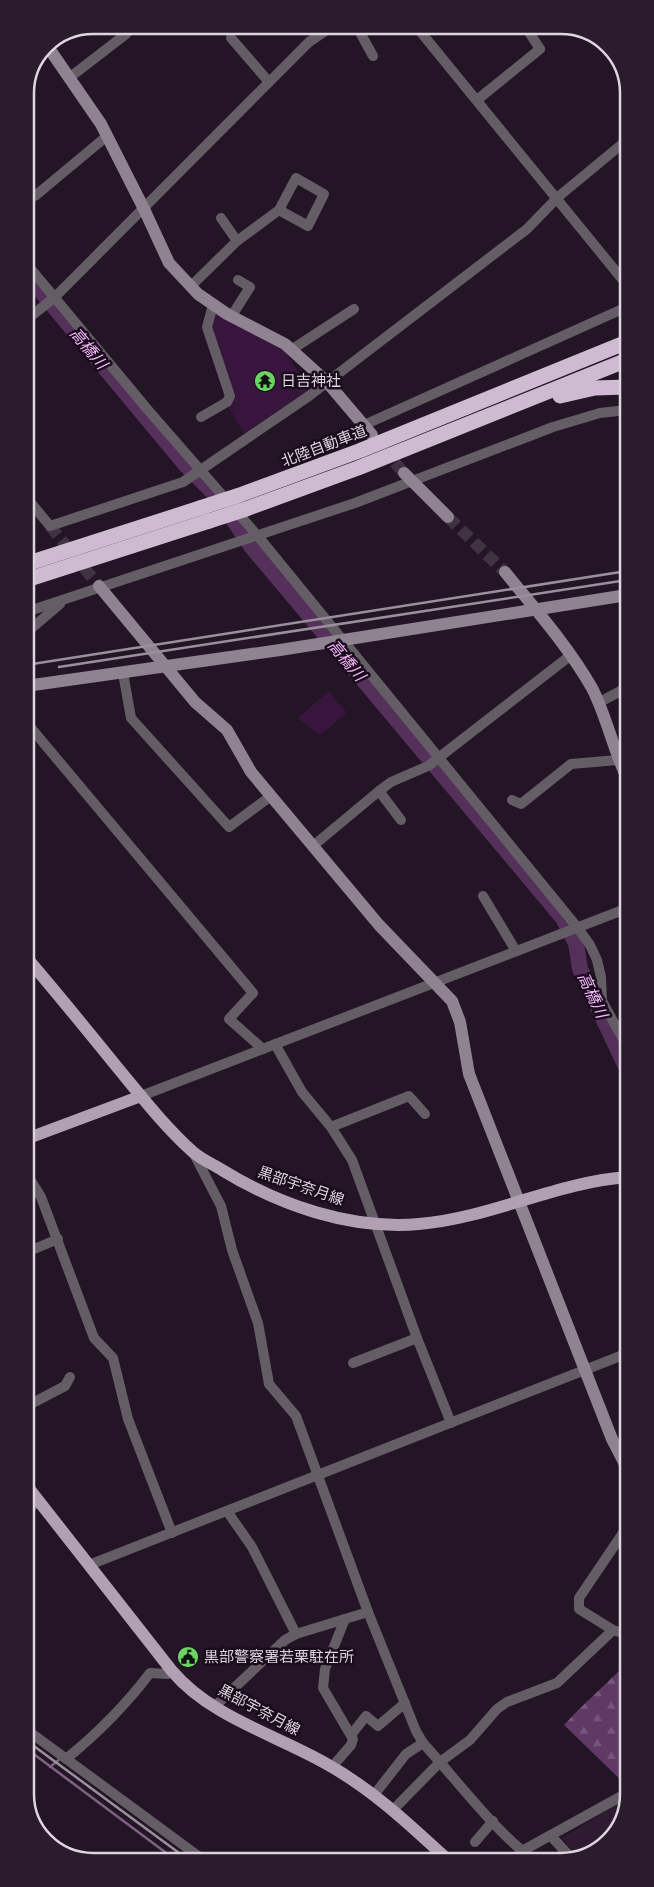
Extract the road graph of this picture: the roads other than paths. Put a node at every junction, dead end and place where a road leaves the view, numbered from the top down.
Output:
1 (126, 34) edge
2 (321, 34) edge
3 (361, 34) edge
4 (422, 34) edge
5 (530, 34) edge
6 (231, 38) dead end
7 (51, 51) edge
8 (374, 56) dead end
9 (70, 78) junction
10 (269, 82) junction
11 (477, 100) junction
12 (107, 136) junction
13 (620, 146) edge
14 (34, 196) edge
15 (558, 198) junction
16 (144, 209) junction
17 (280, 210) junction
18 (221, 218) dead end
19 (237, 242) junction
20 (34, 272) edge
21 (620, 276) edge
22 (238, 280) dead end
23 (190, 286) junction
24 (55, 297) junction
25 (213, 305) junction
26 (354, 309) dead end
27 (620, 310) edge
28 (34, 314) edge
29 (231, 316) junction
30 (620, 337) edge
31 (620, 345) edge
32 (291, 350) junction
33 (620, 363) edge
34 (327, 382) junction
35 (620, 387) edge
36 (479, 404) junction
37 (620, 411) edge
38 (201, 417) dead end
39 (364, 425) junction
40 (372, 435) dead end
41 (358, 468) junction
42 (200, 471) junction
43 (404, 473) tunnel mouth
44 (412, 483) junction
45 (34, 507) edge
46 (448, 517) tunnel mouth
47 (257, 534) junction
48 (34, 561) edge
49 (505, 572) tunnel mouth
50 (34, 577) edge
51 (100, 586) junction
52 (620, 596) edge
53 (63, 601) junction
54 (34, 610) edge
55 (536, 610) junction
56 (34, 626) edge
57 (342, 640) junction
58 (571, 655) junction
59 (166, 667) junction
60 (123, 673) junction
61 (34, 685) edge
62 (620, 691) edge
63 (598, 703) junction
64 (34, 732) edge
65 (439, 758) junction
66 (618, 760) junction
67 (620, 764) edge
68 (379, 791) junction
69 (271, 796) junction
70 (512, 800) dead end
71 (401, 820) dead end
72 (313, 846) junction
73 (483, 896) dead end
74 (620, 911) edge
75 (577, 927) junction
76 (516, 951) junction
77 (34, 967) edge
78 (435, 982) junction
79 (620, 1034) edge
80 (275, 1044) junction
81 (263, 1049) junction
82 (141, 1096) junction
83 (425, 1114) dead end
84 (330, 1127) junction
85 (34, 1136) edge
86 (194, 1153) junction
87 (620, 1178) edge
88 (34, 1185) edge
89 (519, 1202) junction
90 (375, 1224) junction
91 (58, 1239) junction
92 (34, 1249) edge
93 (416, 1338) junction
94 (620, 1356) edge
95 (353, 1363) dead end
96 (585, 1370) junction
97 (70, 1378) dead end
98 (34, 1402) edge
99 (451, 1423) junction
100 (620, 1444) edge
101 (615, 1446) junction
102 (620, 1455) edge
103 (316, 1476) junction
104 (34, 1495) edge
105 (39, 1501) junction
106 (34, 1505) edge
107 (227, 1512) junction
108 (172, 1533) junction
109 (620, 1537) edge
110 (89, 1566) junction
111 (368, 1612) junction
112 (345, 1619) junction
113 (613, 1630) junction
114 (620, 1632) edge
115 (296, 1634) junction
116 (172, 1671) junction
117 (405, 1703) junction
118 (215, 1706) junction
119 (351, 1734) junction
120 (34, 1735) edge
121 (423, 1743) junction
122 (66, 1759) junction
123 (440, 1762) junction
124 (332, 1767) junction
125 (374, 1795) junction
126 (620, 1797) edge
127 (393, 1810) junction
128 (493, 1821) junction
129 (551, 1836) junction
130 (475, 1842) dead end
131 (522, 1851) junction
132 (194, 1853) edge
133 (436, 1853) edge
134 (525, 1853) edge
135 (567, 1853) edge

1 - 9 street
2 - 10 street
3 - 8 street
4 - 11 street
5 - 11 street
6 - 10 street
7 - 9 street
9 - 12 street
10 - 16 street
11 - 15 street
12 - 14 street
12 - 16 street
13 - 15 street
15 - 21 street
15 - 34 street
16 - 23 street
16 - 24 street
17 - 17 street
17 - 19 street
18 - 19 street
19 - 23 street
20 - 24 street
22 - 29 street
23 - 25 street
24 - 28 street
24 - 42 street
25 - 29 street
25 - 38 street
26 - 32 street
27 - 39 street
29 - 32 street
30 - 36 highway
31 - 36 highway, 北陸自動車道
32 - 34 street
33 - 41 highway
34 - 39 street
34 - 42 street
35 - 41 highway
36 - 48 highway, 北陸自動車道, bridge
37 - 44 street
39 - 40 street
41 - 50 highway, bridge
42 - 45 street
42 - 47 street
43 - 44 street
44 - 46 street
44 - 47 street
47 - 51 street
47 - 57 street
49 - 55 street
51 - 53 street
51 - 59 street
52 - 55 street
53 - 54 street
53 - 56 street
55 - 57 street
55 - 58 street
57 - 59 street
57 - 65 street
58 - 63 street
58 - 65 street
59 - 60 street
59 - 69 street
60 - 61 street
60 - 69 street
62 - 63 street
63 - 66 street
64 - 81 street
65 - 68 street
65 - 75 street
66 - 67 street
66 - 70 street
68 - 71 street
68 - 72 street
69 - 72 street
72 - 78 street
73 - 76 street
74 - 75 street
75 - 76 street
75 - 79 street
76 - 78 street
77 - 82 main road, 黒部宇奈月線
78 - 80 street
78 - 89 street
80 - 81 street
80 - 84 street
81 - 82 street
82 - 85 main road
82 - 86 main road, 黒部宇奈月線
83 - 84 street
84 - 90 street
86 - 90 main road, 黒部宇奈月線
86 - 103 street
87 - 89 main road, 黒部宇奈月線
88 - 91 street
89 - 90 main road, 黒部宇奈月線
89 - 96 street
90 - 93 street
91 - 92 street
91 - 108 street
93 - 95 street
93 - 99 street
94 - 96 street
96 - 99 street
96 - 101 street
97 - 98 street
99 - 103 street
100 - 101 street
101 - 102 street
103 - 107 street
103 - 111 street
104 - 105 main road, 黒部宇奈月線
105 - 106 street
105 - 110 main road, 黒部宇奈月線
107 - 108 street
107 - 115 street
108 - 110 street
109 - 113 street
110 - 116 main road, 黒部宇奈月線
111 - 112 street
111 - 117 street
112 - 115 street
112 - 119 street
113 - 114 street
113 - 123 street
115 - 118 street
116 - 118 main road, 黒部宇奈月線
116 - 122 street
117 - 119 street
117 - 121 street
118 - 124 main road, 黒部宇奈月線
119 - 124 street
120 - 122 street
121 - 123 street
121 - 125 street
122 - 132 street
123 - 127 street
123 - 128 street
124 - 125 main road, 黒部宇奈月線
125 - 127 main road, 黒部宇奈月線
126 - 129 street
127 - 133 main road, 黒部宇奈月線
128 - 130 street
128 - 131 street
129 - 131 street
129 - 135 street
131 - 134 street

